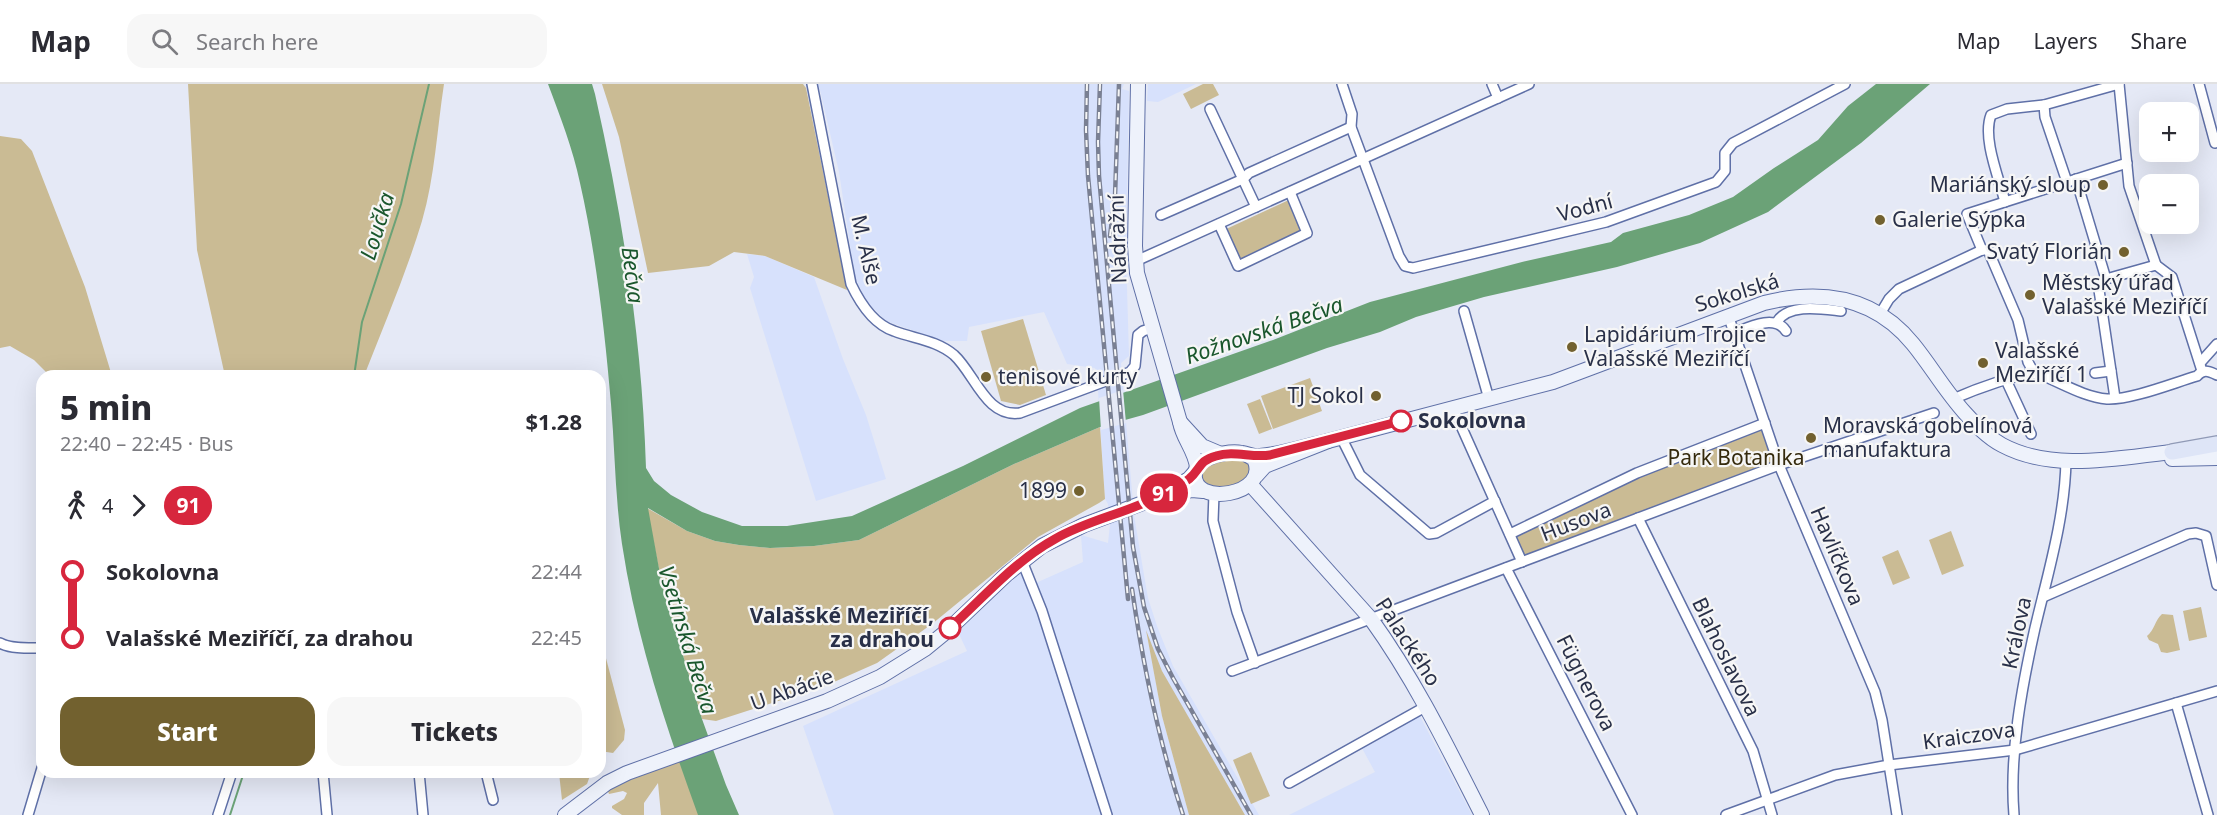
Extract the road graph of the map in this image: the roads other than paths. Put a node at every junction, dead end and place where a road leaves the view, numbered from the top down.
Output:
1 (812, 84) edge
2 (1138, 84) edge
3 (1342, 84) edge
4 (1492, 84) edge
5 (1529, 84) edge
6 (1845, 84) edge
7 (2119, 84) edge
8 (2199, 84) edge
9 (1498, 98) junction
10 (2044, 105) junction
11 (1210, 109) dead end
12 (1351, 127) junction
13 (2217, 142) edge
14 (1364, 158) junction
15 (2127, 163) junction
16 (1244, 179) junction
17 (2072, 181) junction
18 (1290, 192) junction
19 (2005, 202) junction
20 (1256, 207) junction
21 (1161, 215) dead end
22 (1219, 224) junction
23 (1982, 250) junction
24 (1136, 261) junction
25 (2156, 265) junction
26 (2106, 279) junction
27 (1464, 311) dead end
28 (1841, 311) dead end
29 (1880, 314) junction
30 (1728, 315) junction
31 (1777, 322) junction
32 (1152, 328) junction
33 (1786, 331) dead end
34 (1734, 333) junction
35 (2217, 344) edge
36 (2201, 367) junction
37 (2111, 371) junction
38 (2034, 373) junction
39 (2095, 374) dead end
40 (2217, 375) edge
41 (2006, 380) junction
42 (1974, 391) junction
43 (1487, 392) dead end
44 (2115, 398) junction
45 (1953, 399) junction
46 (1453, 408) junction
47 (1934, 413) dead end
48 (1179, 418) junction
49 (1765, 423) junction
50 (2031, 434) dead end
51 (1335, 439) junction
52 (2217, 446) edge
53 (2019, 452) junction
54 (2172, 452) joint
55 (1223, 454) junction
56 (1247, 455) junction
57 (2217, 458) edge
58 (1779, 465) junction
59 (2066, 465) junction
60 (1196, 469) junction
61 (1253, 480) junction
62 (1208, 492) junction
63 (1156, 498) junction
64 (1495, 501) junction
65 (1638, 518) junction
66 (1095, 520) joint
67 (1510, 534) junction
68 (1022, 561) junction
69 (1522, 562) junction
70 (1506, 568) junction
71 (2217, 585) edge
72 (2043, 597) junction
73 (1371, 619) junction
74 (0, 643) edge
75 (36, 648) edge
76 (1255, 663) junction
77 (1232, 671) dead end
78 (2217, 691) edge
79 (2176, 703) junction
80 (1425, 707) junction
81 (2015, 750) junction
82 (1888, 765) junction
83 (39, 778) edge
84 (230, 778) edge
85 (324, 778) edge
86 (420, 778) edge
87 (488, 778) edge
88 (1289, 783) dead end
89 (1768, 799) junction
90 (493, 800) dead end
91 (28, 815) edge
92 (218, 815) edge
93 (327, 815) edge
94 (423, 815) edge
95 (566, 815) edge
96 (1107, 815) edge
97 (1482, 815) edge
98 (1632, 815) edge
99 (1726, 815) edge
100 (1772, 815) edge
101 (1897, 815) edge
102 (2014, 815) edge
103 (2208, 815) edge

1 - 32 street, M. Alše
2 - 24 street, Nádražní
3 - 12 street
4 - 9 street
5 - 9 street
6 - 14 street, Vodní
7 - 10 street
7 - 15 street
8 - 13 street
9 - 14 street
10 - 17 street
10 - 19 street
11 - 16 street
12 - 14 street
12 - 16 street
14 - 18 street
15 - 17 street
15 - 25 street
16 - 20 street
16 - 21 street
17 - 19 street
17 - 26 street
18 - 20 street
18 - 22 street
19 - 23 street
20 - 22 street
22 - 24 street
23 - 29 street
23 - 38 street
24 - 32 street, Nádražní
25 - 26 street
25 - 36 street
26 - 37 street
27 - 43 street
28 - 31 street
29 - 30 street, Sokolská
29 - 45 street, Sokolská
30 - 34 street, Havlíčkova
30 - 46 street, Sokolská
31 - 33 street
31 - 34 street
32 - 48 street, Nádražní
34 - 49 street, Havlíčkova
35 - 36 street
36 - 40 street
36 - 44 street
37 - 39 street
37 - 44 street
38 - 41 street
38 - 44 street
41 - 42 street
41 - 50 street
42 - 45 street
42 - 53 street
45 - 53 street, Sokolská
45 - 59 street, Sokolská
46 - 51 street, Sokolská
46 - 64 street
47 - 58 street, Husova
48 - 55 street, Nádražní
48 - 60 street, Nádražní
49 - 58 street, Havlíčkova
49 - 67 street
51 - 56 street, Sokolská
51 - 61 street, Sokolská
51 - 64 street
52 - 54 main road
53 - 59 street, Sokolská
54 - 59 street, Sokolská
55 - 56 street, Sokolská
55 - 60 street, Sokolská
56 - 61 street
57 - 59 street, Sokolská
58 - 65 street, Husova
58 - 82 street, Havlíčkova
59 - 72 street, Králova
60 - 62 street
60 - 63 street, Sokolská
61 - 62 street, Sokolská
61 - 73 street, Palackého
62 - 63 street, Sokolská
62 - 76 street
63 - 66 street, Sokolská
64 - 67 street
65 - 69 street, Husova
65 - 89 street, Blahoslavova
66 - 68 street, U Abácie
67 - 69 street
68 - 95 street, U Abácie
68 - 96 street
69 - 70 street, Husova
70 - 73 street, Husova
70 - 98 street, Fügnerova
71 - 72 street
72 - 81 street, Králova
73 - 76 street, Husova
73 - 80 street, Palackého
74 - 75 street
76 - 77 street, Husova
78 - 79 street, Kraiczova
79 - 81 street, Kraiczova
79 - 103 street
80 - 88 street
80 - 97 street, Palackého
81 - 82 street, Kraiczova
81 - 102 street, Králova
82 - 89 street, Kraiczova
82 - 101 street, Havlíčkova
83 - 91 street
84 - 92 street
85 - 93 street
86 - 94 street
87 - 90 street
89 - 99 street, Kraiczova
89 - 100 street, Blahoslavova

